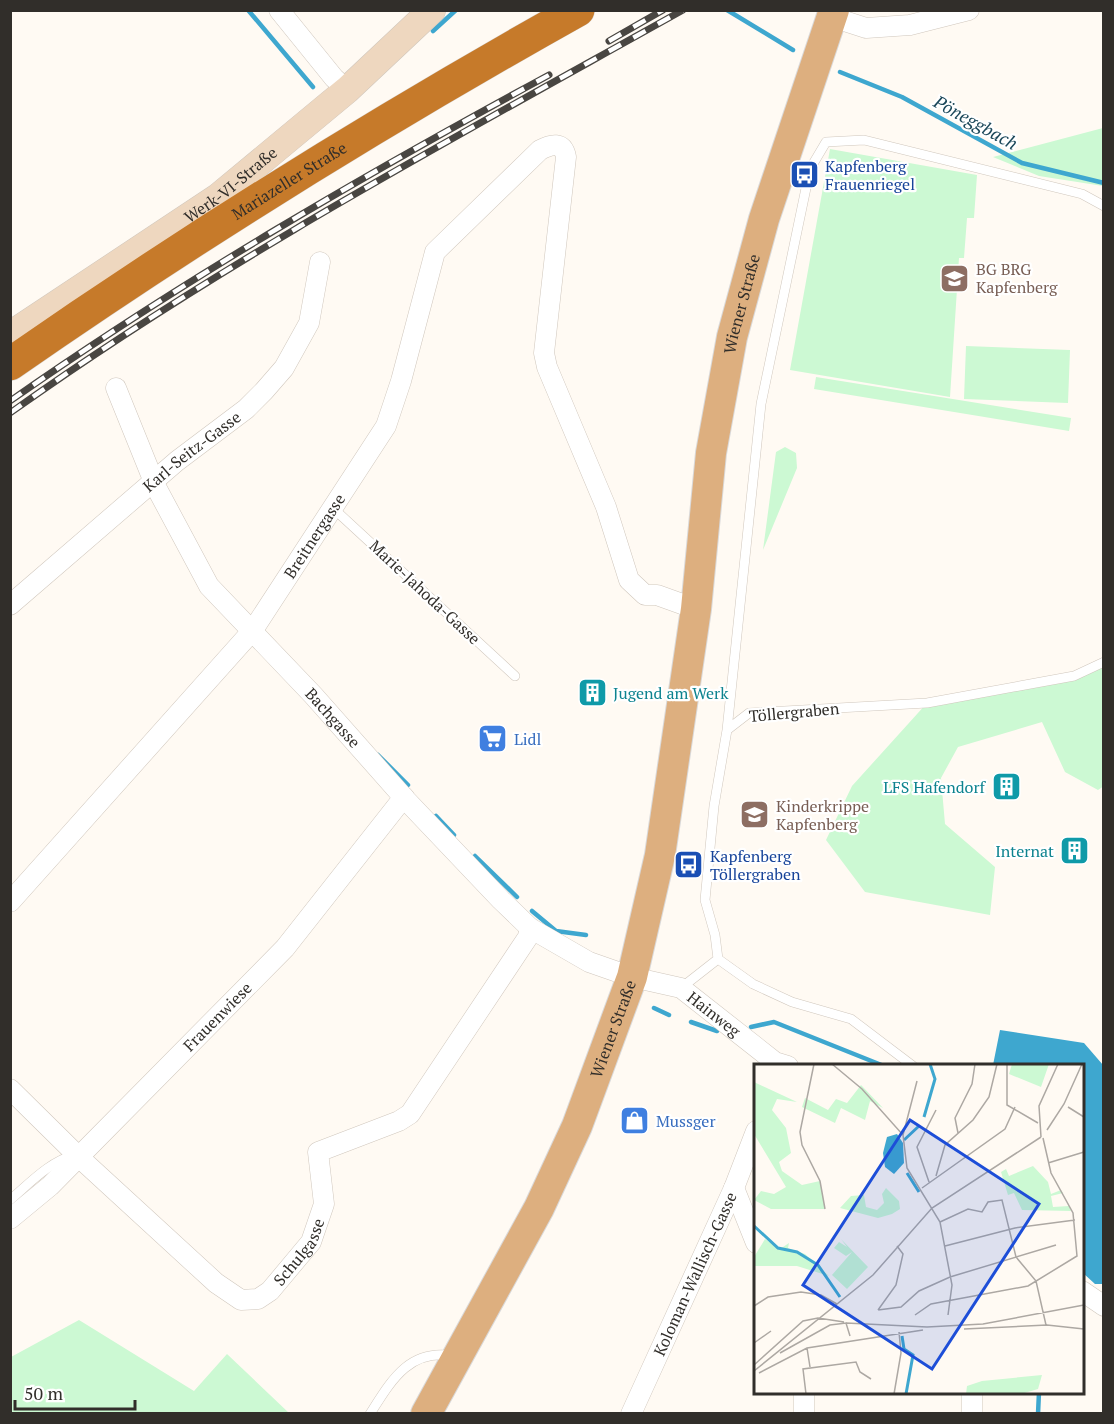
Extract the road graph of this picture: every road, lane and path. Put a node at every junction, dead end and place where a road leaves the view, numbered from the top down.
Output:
1 (279, 10) edge
2 (432, 10) edge
3 (578, 10) edge
4 (969, 10) edge
5 (833, 14) edge
6 (924, 16) edge
7 (347, 90) junction
8 (1104, 206) edge
9 (320, 262) dead end
10 (10, 335) edge
11 (10, 364) edge
12 (116, 388) dead end
13 (154, 482) junction
14 (334, 509) junction
15 (10, 605) edge
16 (696, 609) junction
17 (252, 630) junction
18 (1104, 662) edge
19 (515, 676) dead end
20 (727, 730) junction
21 (404, 797) junction
22 (10, 902) edge
23 (530, 928) junction
24 (718, 959) junction
25 (632, 976) junction
26 (681, 988) junction
27 (779, 1064) edge
28 (912, 1064) edge
29 (10, 1089) edge
30 (754, 1136) edge
31 (77, 1155) junction
32 (734, 1188) junction
33 (10, 1200) edge
34 (10, 1220) edge
35 (754, 1238) edge
36 (1084, 1293) edge
37 (1102, 1309) edge
38 (456, 1356) junction
39 (804, 1394) edge
40 (972, 1394) edge
41 (370, 1413) edge
42 (426, 1413) edge
43 (631, 1413) edge
44 (804, 1413) edge
45 (972, 1413) edge

1 - 7 street
2 - 7 main road, Werk-VI-Straße
3 - 11 highway, Mariazeller Straße
4 - 6 street
5 - 6 street
5 - 16 main road, Wiener Straße
7 - 10 main road, Werk-VI-Straße
8 - 20 lane
9 - 13 street, Karl-Seitz-Gasse
12 - 13 street, Bachgasse
13 - 15 street, Karl-Seitz-Gasse
13 - 17 street, Bachgasse
14 - 16 street, Breitnergasse
14 - 17 street, Breitnergasse
14 - 19 lane, Marie-Jahoda-Gasse
16 - 25 main road, Wiener Straße
17 - 21 street, Bachgasse
17 - 22 street, Breitnergasse
18 - 20 lane, Töllergraben
20 - 24 lane, Töllergraben
21 - 23 street, Bachgasse
21 - 31 street, Frauenwiese
23 - 25 street, Bachgasse
23 - 31 street, Schulgasse
24 - 26 lane
24 - 28 lane
25 - 26 street, Hainweg
25 - 38 main road, Wiener Straße
26 - 27 street, Hainweg
29 - 31 street, Schulgasse
30 - 32 street, Koloman-Wallisch-Gasse
31 - 33 lane, Frauenwiese
31 - 34 street, Frauenwiese
32 - 35 street
32 - 43 street, Koloman-Wallisch-Gasse
36 - 37 street
38 - 41 lane
38 - 42 main road, Wiener Straße
39 - 44 street
40 - 45 street

